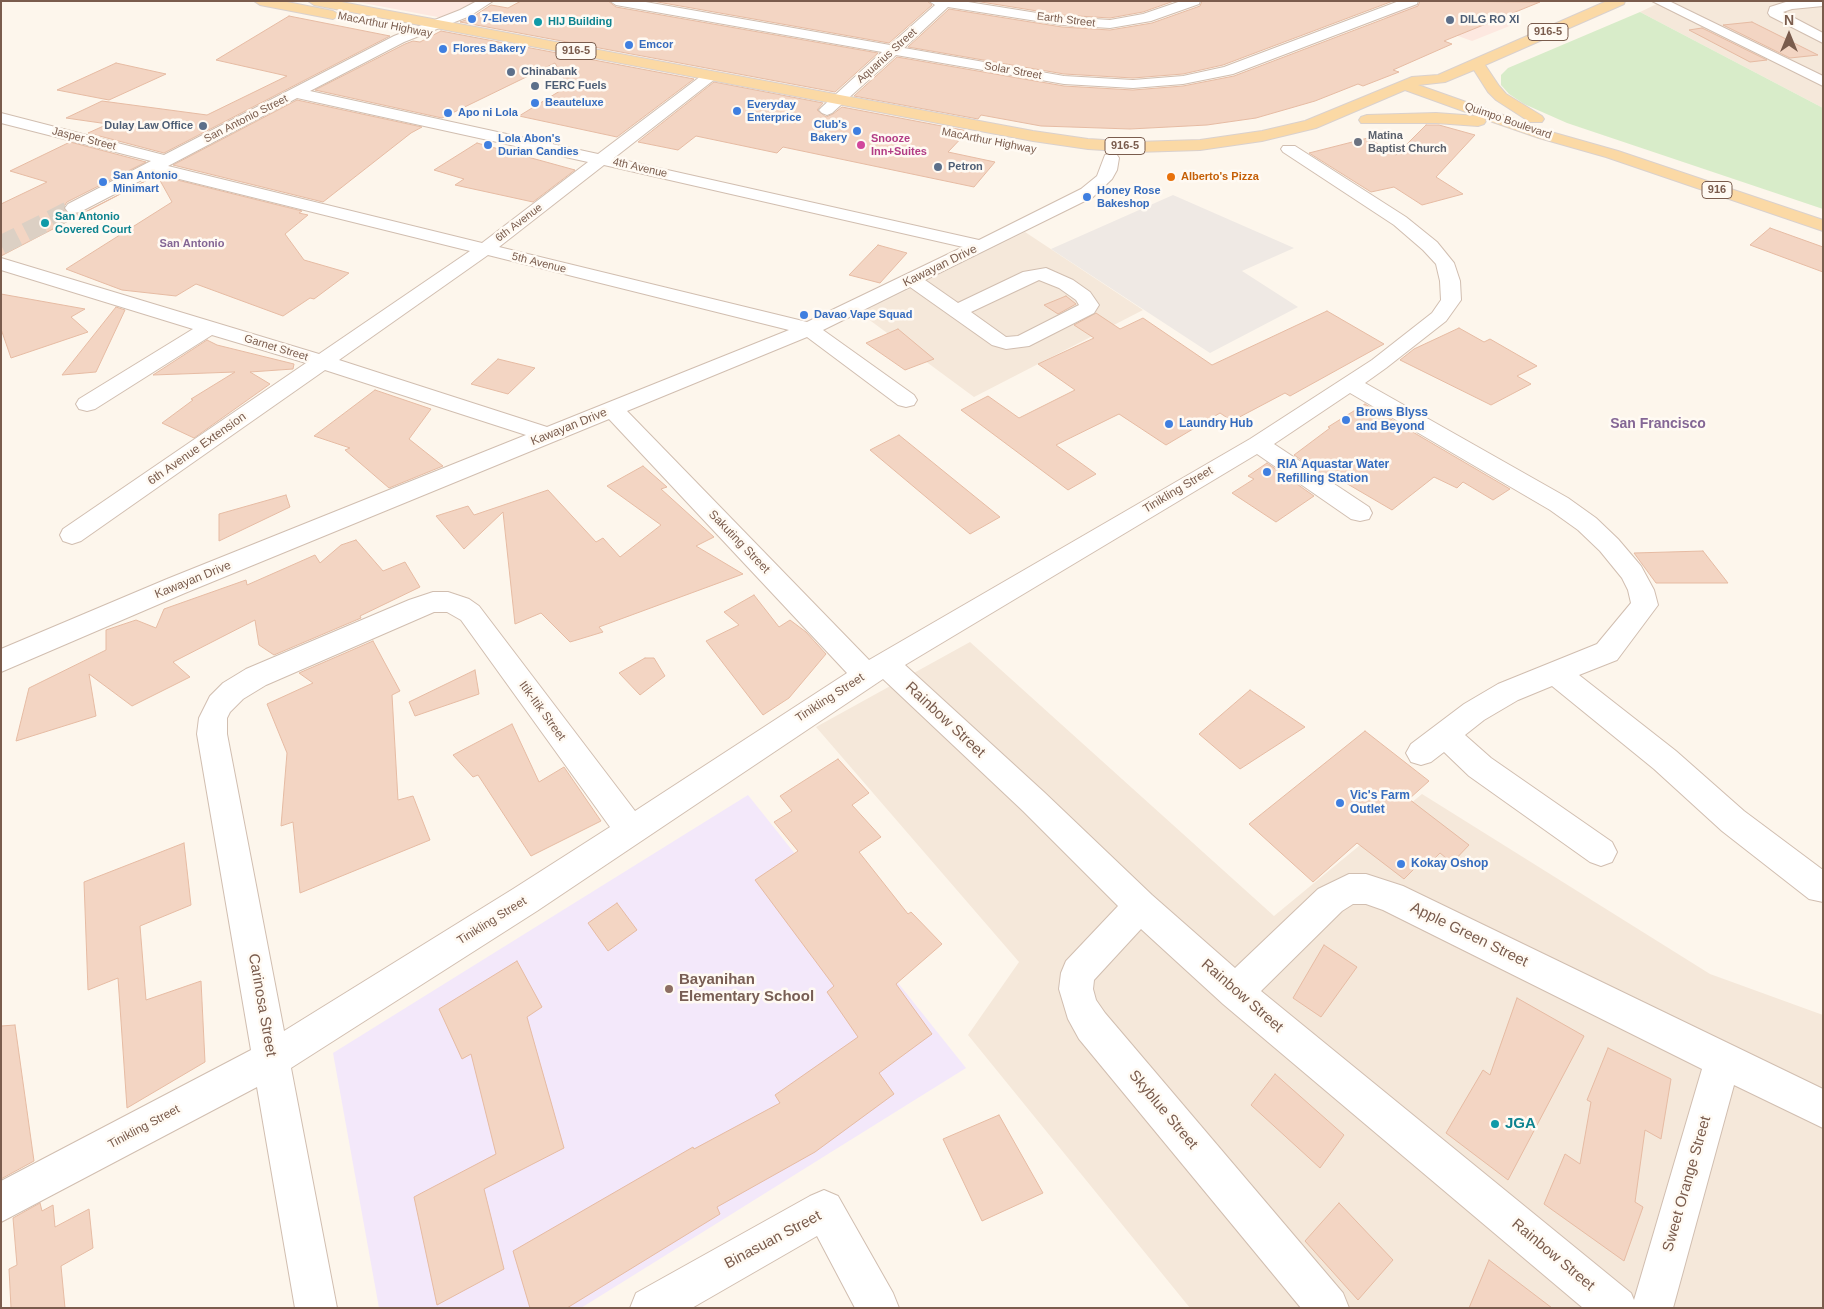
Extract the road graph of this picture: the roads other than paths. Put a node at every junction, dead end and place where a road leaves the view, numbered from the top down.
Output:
1 (260, 1) edge
2 (314, 1) edge
3 (487, 1) edge
4 (616, 1) edge
5 (1194, 1) edge
6 (1619, 1) edge
7 (1658, 1) edge
8 (942, 2) edge
9 (1823, 2) edge
10 (1407, 3) edge
11 (437, 24) junction
12 (418, 32) junction
13 (1821, 38) edge
14 (894, 50) junction
15 (1477, 63) junction
16 (1820, 78) edge
17 (704, 81) junction
18 (1411, 83) joint
19 (1436, 87) junction
20 (296, 93) junction
21 (833, 105) junction
22 (1, 118) edge
23 (1550, 132) junction
24 (1289, 148) dead end
25 (1227, 157) dead end
26 (1111, 158) junction
27 (603, 160) junction
28 (159, 164) junction
29 (74, 208) tunnel mouth
30 (1823, 226) edge
31 (982, 246) junction
32 (484, 250) junction
33 (1, 264) edge
34 (912, 280) junction
35 (958, 311) junction
36 (210, 328) junction
37 (809, 329) junction
38 (322, 362) junction
39 (1349, 383) junction
40 (906, 400) dead end
41 (86, 404) dead end
42 (613, 410) junction
43 (549, 435) junction
44 (1258, 444) junction
45 (1360, 513) dead end
46 (72, 535) dead end
47 (1, 661) edge
48 (876, 669) junction
49 (1556, 673) junction
50 (220, 704) joint
51 (1445, 735) junction
52 (1420, 753) dead end
53 (630, 829) junction
54 (1601, 852) dead end
55 (1821, 888) dead end
56 (1140, 906) junction
57 (1236, 992) junction
58 (272, 1059) junction
59 (1723, 1060) junction
60 (1823, 1109) edge
61 (1, 1202) edge
62 (316, 1308) edge
63 (652, 1308) edge
64 (878, 1308) edge
65 (1328, 1308) edge
66 (1616, 1308) edge
67 (1652, 1308) edge

1 - 12 main road, MacArthur Highway / 916-5
2 - 11 main road, MacArthur Highway / 916-5
3 - 11 street, San Antonio Street
4 - 14 street, Solar Street
5 - 8 street, Earth Street
6 - 15 main road, 916-5
7 - 16 street
8 - 14 street, Aquarius Street
9 - 13 street
10 - 14 street, Solar Street
11 - 12 street, San Antonio Street
11 - 17 main road, MacArthur Highway / 916-5
12 - 17 main road, MacArthur Highway / 916-5
12 - 20 street, San Antonio Street
14 - 21 street, Aquarius Street
15 - 19 main road, 916-5
15 - 23 main road
17 - 21 main road, MacArthur Highway / 916-5
17 - 27 street, 6th Avenue
18 - 19 main road, Quimpo Boulevard / 916
18 - 21 main road, MacArthur Highway / 916-5
19 - 23 main road, Quimpo Boulevard / 916
19 - 23 main road, 916-5
20 - 27 street, 4th Avenue
20 - 28 street, San Antonio Street
21 - 26 main road, MacArthur Highway / 916-5
22 - 28 street, Jasper Street
23 - 30 main road, Quimpo Boulevard / 916
24 - 39 street, Tinikling Street
25 - 26 main road, MacArthur Highway / 916-5
26 - 31 street, Kawayan Drive
27 - 31 street, 4th Avenue
27 - 32 street, 6th Avenue
28 - 29 street, San Antonio Street
28 - 32 street, 5th Avenue
31 - 34 street, Kawayan Drive
32 - 37 street, 5th Avenue
32 - 38 street, 6th Avenue
33 - 36 street, Garnet Street
34 - 35 street
34 - 37 street, Kawayan Drive
35 - 35 street
36 - 38 street, Garnet Street
36 - 41 street
37 - 40 street, 5th Avenue
37 - 42 street, Kawayan Drive
38 - 43 street, Garnet Street
38 - 46 street, 6th Avenue Extension
39 - 44 street, Tinikling Street
39 - 49 street
42 - 43 street, Kawayan Drive
42 - 48 street, Sakuting Street
43 - 47 street, Kawayan Drive
44 - 45 street
44 - 48 street, Tinikling Street
48 - 53 street, Tinikling Street
48 - 56 street, Rainbow Street
49 - 51 street
49 - 55 street
50 - 53 street, Itik-Itik Street
50 - 58 street, Carinosa Street
51 - 52 street
51 - 54 street
53 - 58 street, Tinikling Street
56 - 57 street, Rainbow Street
56 - 65 street, Skyblue Street
57 - 59 street, Apple Green Street
57 - 66 street, Rainbow Street
58 - 61 street, Tinikling Street
58 - 62 street, Carinosa Street
59 - 60 street, Apple Green Street
59 - 67 street, Sweet Orange Street
63 - 64 street, Binasuan Street

